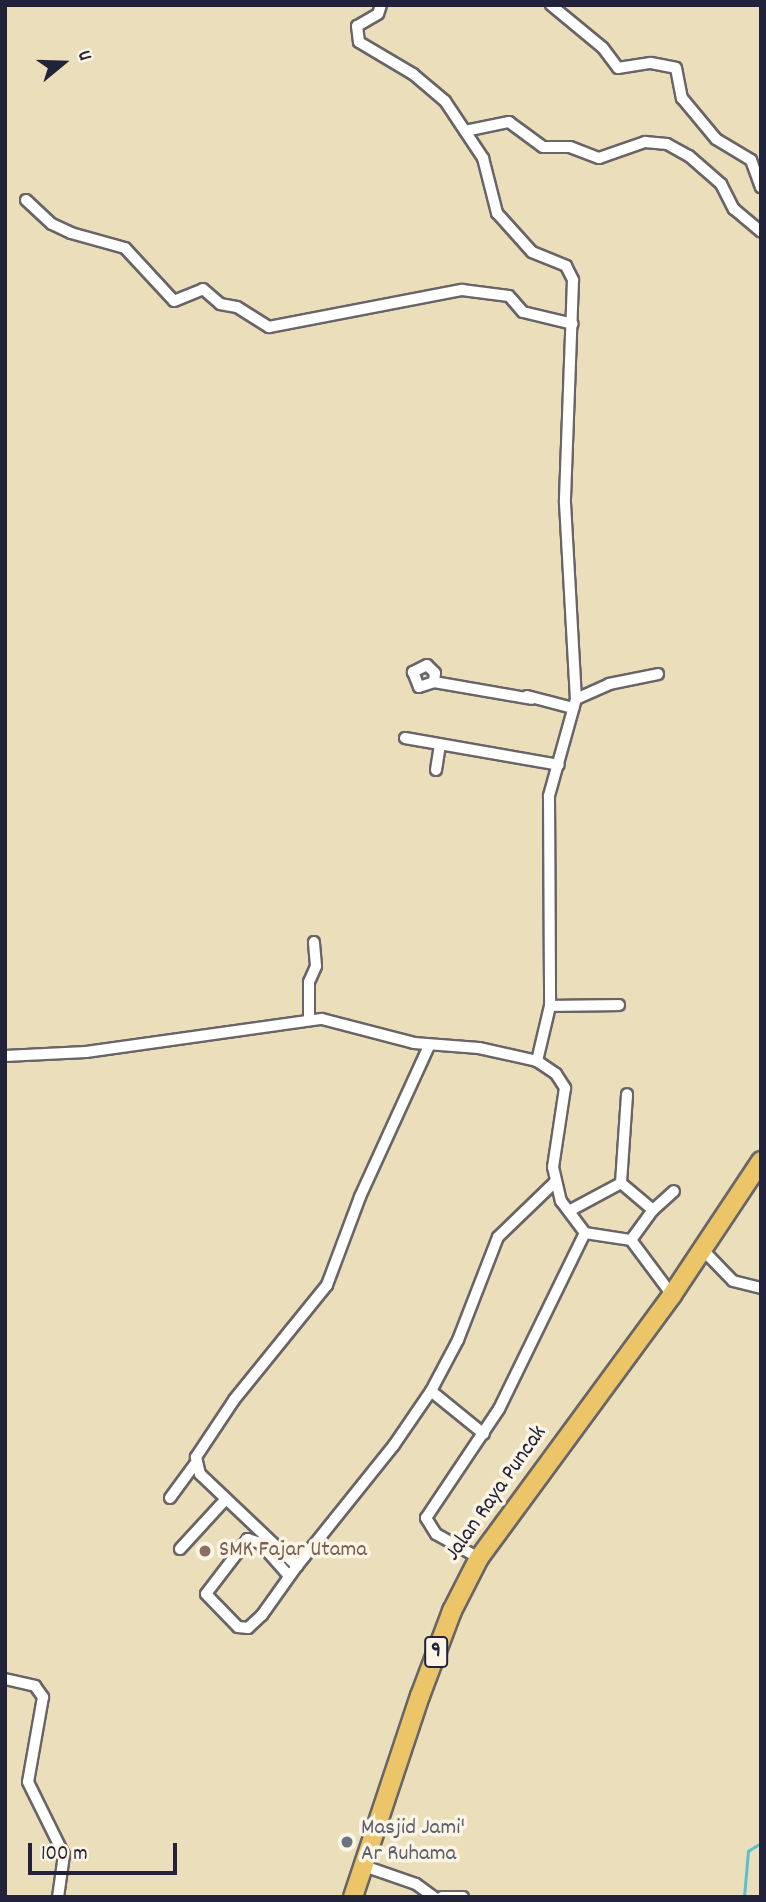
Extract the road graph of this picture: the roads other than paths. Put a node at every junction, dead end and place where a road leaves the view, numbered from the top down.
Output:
1 (381, 5) edge
2 (551, 5) edge
3 (465, 131) junction
4 (761, 187) edge
5 (26, 200) dead end
6 (761, 232) edge
7 (573, 324) junction
8 (658, 674) dead end
9 (435, 680) dead end
10 (575, 703) junction
11 (405, 738) dead end
12 (440, 744) junction
13 (559, 765) junction
14 (436, 770) dead end
15 (314, 942) dead end
16 (620, 1005) dead end
17 (550, 1006) junction
18 (309, 1019) junction
19 (429, 1046) junction
20 (5, 1056) edge
21 (537, 1061) junction
22 (627, 1094) dead end
23 (761, 1161) edge
24 (554, 1183) junction
25 (621, 1183) junction
26 (674, 1191) dead end
27 (653, 1210) junction
28 (569, 1211) junction
29 (585, 1233) junction
30 (631, 1240) junction
31 (703, 1250) junction
32 (761, 1288) edge
33 (672, 1295) junction
34 (431, 1391) junction
35 (484, 1434) junction
36 (195, 1464) junction
37 (170, 1498) dead end
38 (226, 1499) junction
39 (180, 1549) dead end
40 (479, 1558) junction
41 (297, 1566) junction
42 (289, 1576) junction
43 (5, 1679) edge
44 (364, 1866) junction
45 (58, 1897) edge
46 (353, 1897) edge
47 (434, 1897) edge
48 (442, 1897) edge
49 (463, 1897) edge

1 - 3 street
2 - 4 street
3 - 6 street
3 - 7 street
5 - 7 street
7 - 10 street
8 - 10 street
9 - 10 street
10 - 13 street
11 - 12 street
12 - 13 street
12 - 14 street
13 - 17 street
15 - 18 street
16 - 17 street
17 - 21 street
18 - 19 street
18 - 20 street
19 - 21 street
19 - 36 street
21 - 24 street
22 - 25 street
23 - 31 highway, Jalan Raya Puncak / 9
24 - 28 street
24 - 34 street
25 - 27 street
25 - 28 street
26 - 27 street
27 - 30 street
28 - 29 street
29 - 30 street
29 - 35 street
30 - 33 street
31 - 32 street
31 - 33 highway, Jalan Raya Puncak / 9
33 - 40 highway, Jalan Raya Puncak / 9
34 - 35 street
34 - 41 street
35 - 40 street
36 - 37 street
36 - 38 street
38 - 39 street
38 - 41 street
40 - 44 highway, Jalan Raya Puncak / 9
41 - 42 street
42 - 42 street
43 - 45 street
44 - 46 highway, Jalan Raya Puncak / 9
44 - 47 street
48 - 49 street

